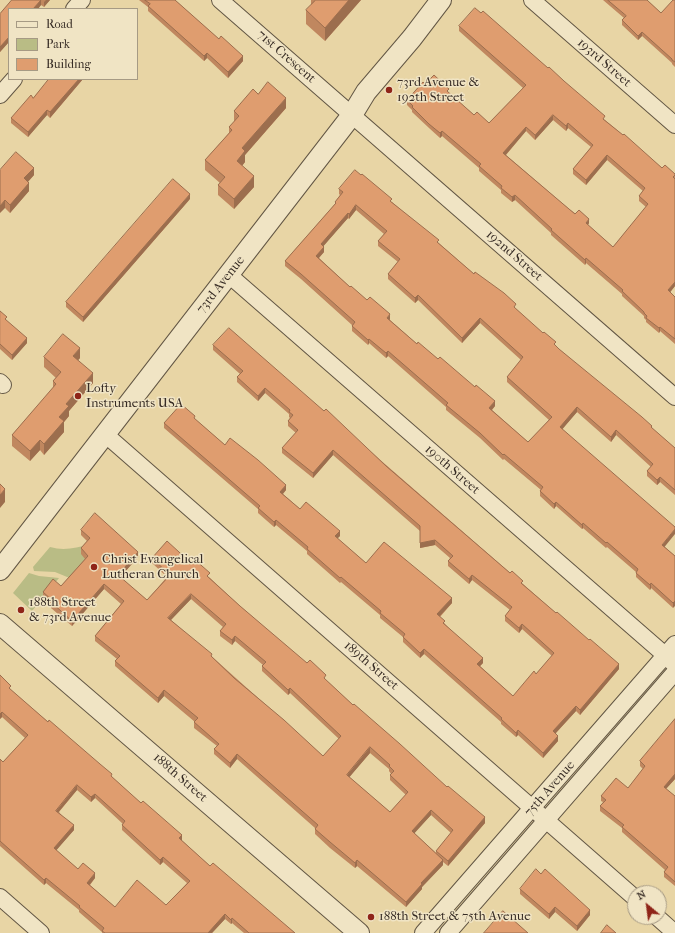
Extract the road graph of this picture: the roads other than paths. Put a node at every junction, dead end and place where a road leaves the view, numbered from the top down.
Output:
1 (82, 0) edge
2 (220, 0) edge
3 (441, 0) edge
4 (532, 0) edge
5 (75, 8) edge
6 (13, 80) edge
7 (0, 95) edge
8 (352, 115) junction
9 (675, 125) edge
10 (229, 275) junction
11 (675, 397) edge
12 (106, 435) junction
13 (0, 570) edge
14 (0, 624) edge
15 (672, 655) edge
16 (675, 672) edge
17 (533, 808) junction
18 (546, 820) junction
19 (627, 891) edge
20 (0, 897) edge
21 (666, 925) edge
22 (41, 933) edge
23 (359, 933) edge
24 (423, 933) edge
25 (448, 933) edge
26 (675, 933) edge

1 - 5 street
2 - 8 street, 71st Crescent
3 - 8 street, 73rd Avenue
4 - 9 street, 193rd Street
6 - 7 street
8 - 10 street, 73rd Avenue
8 - 11 street, 192nd Street
10 - 12 street, 73rd Avenue
10 - 15 street, 190th Street
12 - 13 street, 73rd Avenue
12 - 17 street, 189th Street
14 - 23 street, 188th Street
15 - 17 street, 75th Avenue
16 - 18 street, 75th Avenue
17 - 18 street, 189th Street
17 - 24 street, 75th Avenue
18 - 19 street, 189th Street
18 - 25 street, 75th Avenue
20 - 22 street
21 - 26 street

